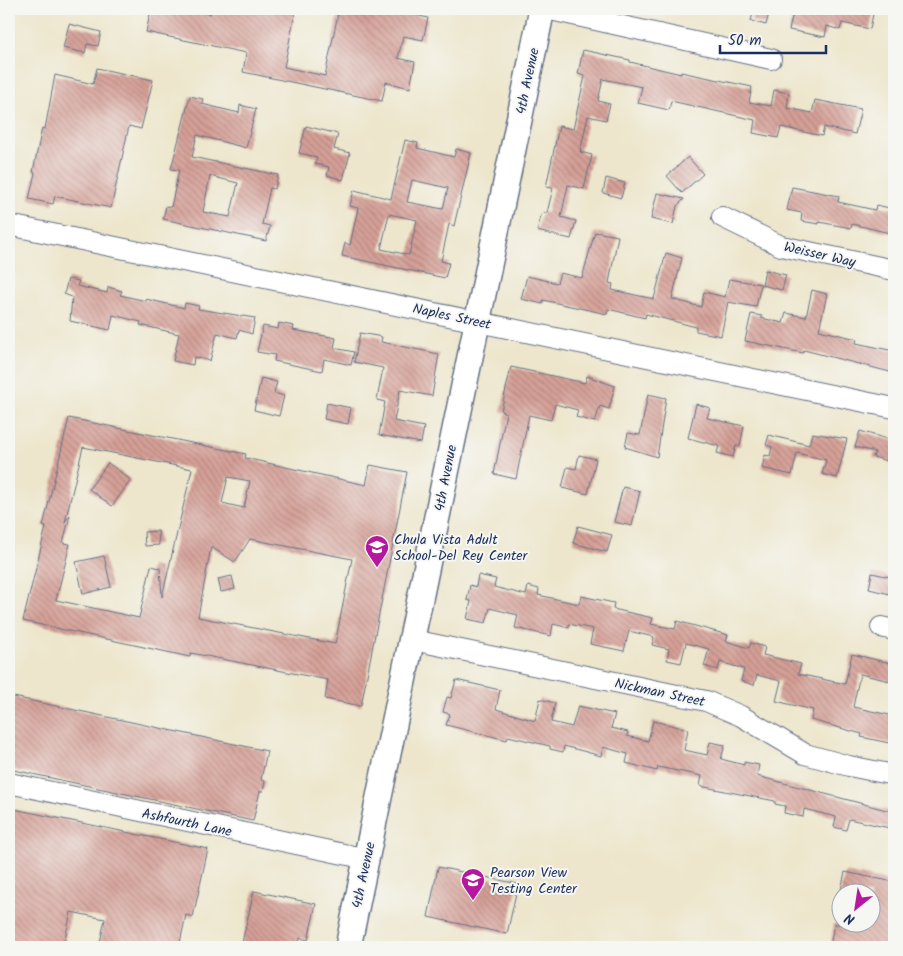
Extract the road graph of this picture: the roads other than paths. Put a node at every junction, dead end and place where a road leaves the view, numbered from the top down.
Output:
1 (542, 9) edge
2 (546, 9) edge
3 (771, 59) dead end
4 (722, 217) dead end
5 (9, 225) edge
6 (894, 270) edge
7 (476, 321) junction
8 (894, 408) edge
9 (413, 640) junction
10 (894, 775) edge
11 (9, 783) edge
12 (367, 859) junction
13 (348, 947) edge

1 - 7 main road, 4th Avenue
2 - 3 street
4 - 6 street, Weisser Way
5 - 7 street, Naples Street
7 - 8 street, Naples Street
7 - 9 main road, 4th Avenue
9 - 10 street, Nickman Street
9 - 12 main road, 4th Avenue
11 - 12 street, Ashfourth Lane
12 - 13 main road, 4th Avenue

